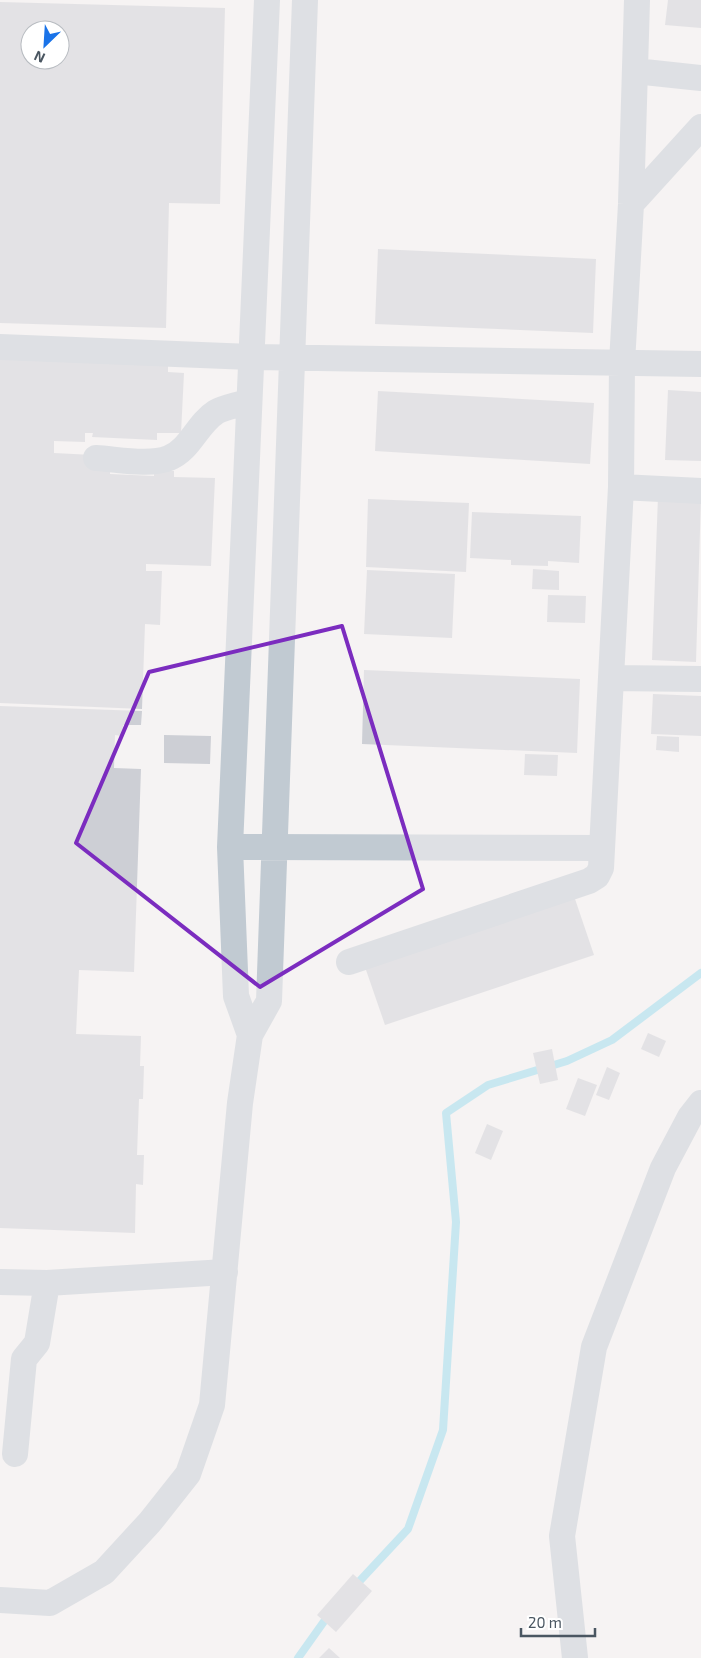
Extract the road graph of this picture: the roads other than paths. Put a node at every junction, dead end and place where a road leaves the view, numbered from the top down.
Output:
1 (267, 0) edge
2 (305, 0) edge
3 (637, 0) edge
4 (635, 71) junction
5 (701, 78) edge
6 (701, 127) edge
7 (631, 204) junction
8 (0, 347) edge
9 (252, 357) junction
10 (292, 357) junction
11 (622, 363) junction
12 (701, 364) edge
13 (249, 401) junction
14 (96, 458) dead end
15 (621, 487) junction
16 (701, 491) edge
17 (611, 678) junction
18 (701, 679) edge
19 (230, 847) junction
20 (274, 847) junction
21 (602, 848) junction
22 (349, 962) dead end
23 (250, 1036) junction
24 (701, 1103) edge
25 (226, 1272) junction
26 (0, 1282) edge
27 (47, 1283) junction
28 (15, 1454) dead end
29 (0, 1600) edge
30 (575, 1658) edge

1 - 9 street
2 - 10 street
3 - 4 street
4 - 5 street
4 - 7 street
6 - 7 street
7 - 11 street
8 - 9 street
9 - 10 street
9 - 13 street
10 - 11 street
10 - 20 street
11 - 12 street
11 - 15 street
13 - 14 street
13 - 19 street
15 - 16 street
15 - 17 street
17 - 18 street
17 - 21 street
19 - 20 street
19 - 23 street
20 - 21 street
20 - 23 street
21 - 22 street
23 - 25 street
24 - 30 street
25 - 27 street
25 - 29 street
26 - 27 street
27 - 28 street

